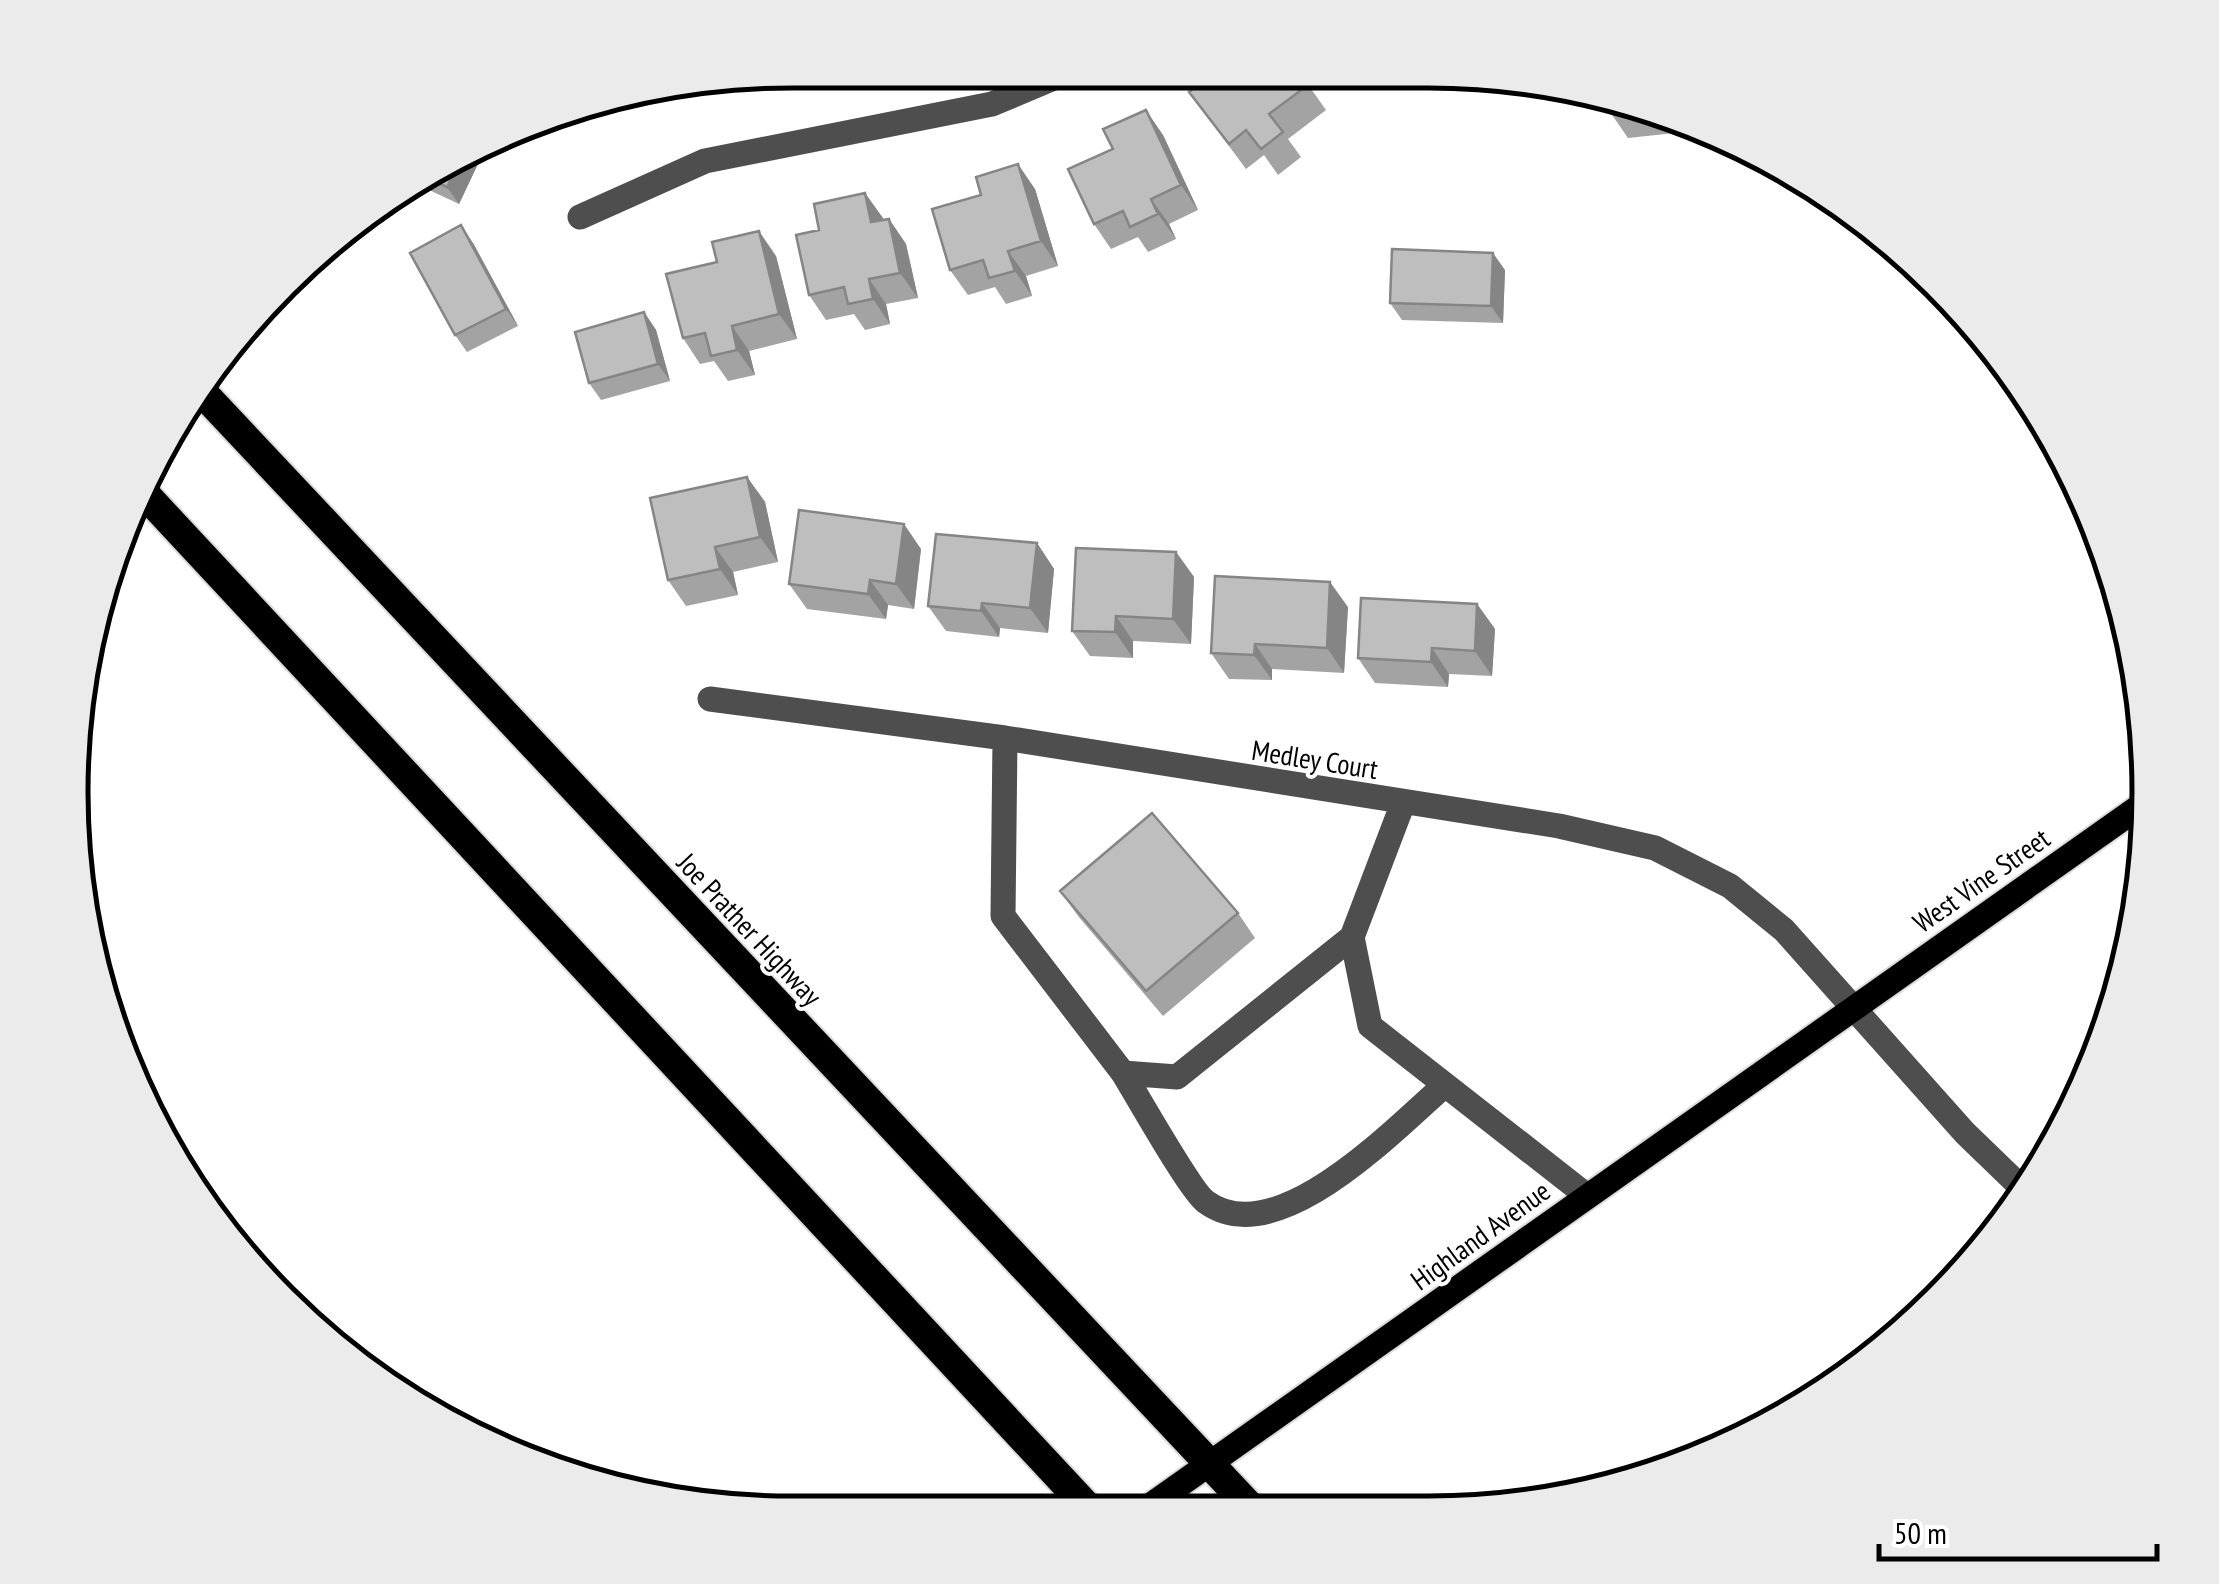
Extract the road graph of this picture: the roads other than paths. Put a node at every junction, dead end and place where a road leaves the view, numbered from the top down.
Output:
1 (1030, 88) edge
2 (580, 216) dead end
3 (208, 398) edge
4 (151, 500) edge
5 (710, 699) dead end
6 (1005, 738) junction
7 (1403, 803) junction
8 (2131, 812) edge
9 (1352, 937) junction
10 (1850, 1007) junction
11 (1123, 1072) junction
12 (1445, 1085) junction
13 (2014, 1181) edge
14 (1586, 1196) junction
15 (1209, 1464) junction
16 (1077, 1496) edge
17 (1164, 1496) edge
18 (1239, 1496) edge

1 - 2 street
3 - 15 highway, Joe Prather Highway
4 - 16 highway
5 - 6 street, Medley Court
6 - 7 street, Medley Court
6 - 11 street
7 - 9 street
7 - 10 street, Medley Court
8 - 10 main road, West Vine Street
9 - 11 street
9 - 12 street
10 - 13 street, Medley Court
10 - 14 main road, Highland Avenue
11 - 12 street
12 - 14 street
14 - 15 main road, Highland Avenue
15 - 17 main road, Highland Avenue
15 - 18 highway, Joe Prather Highway

